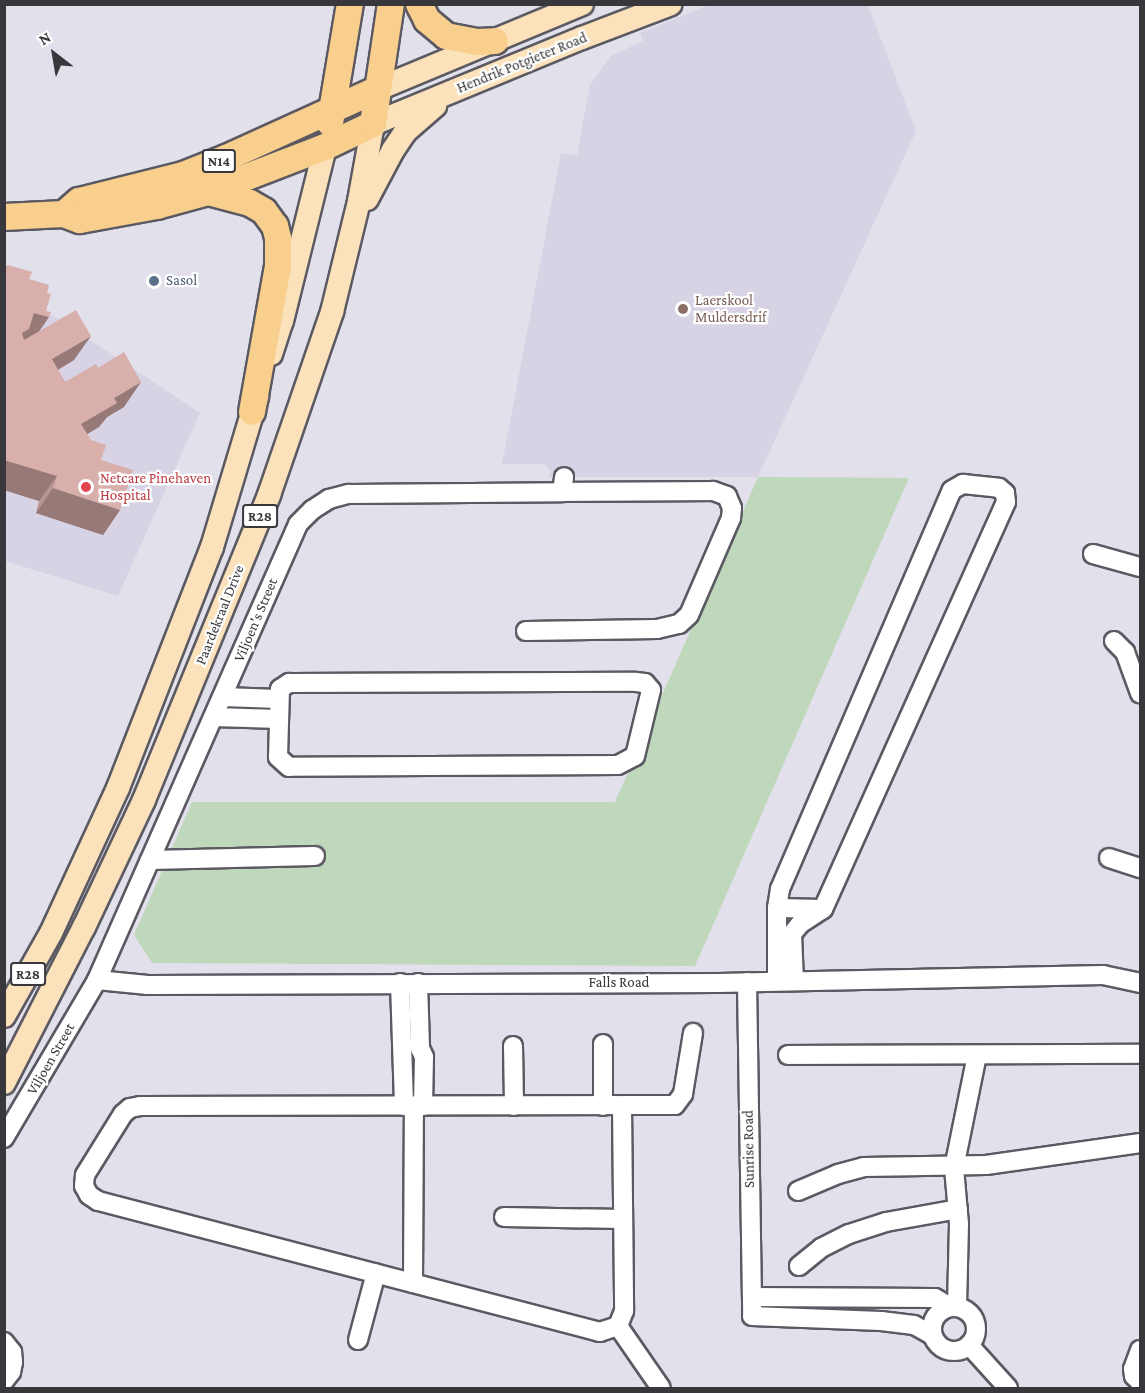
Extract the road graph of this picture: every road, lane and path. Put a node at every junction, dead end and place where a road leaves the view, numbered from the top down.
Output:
1 (350, 4) edge
2 (391, 4) edge
3 (418, 4) edge
4 (582, 4) edge
5 (671, 4) edge
6 (495, 40) junction
7 (461, 88) junction
8 (378, 89) junction
9 (334, 109) junction
10 (373, 124) junction
11 (325, 147) junction
12 (208, 192) junction
13 (64, 214) junction
14 (4, 217) edge
15 (353, 225) junction
16 (252, 412) junction
17 (1093, 554) dead end
18 (1140, 567) edge
19 (526, 631) dead end
20 (1114, 641) dead end
21 (1140, 693) edge
22 (223, 696) junction
23 (279, 699) junction
24 (214, 717) junction
25 (279, 719) junction
26 (315, 856) dead end
27 (1109, 858) dead end
28 (150, 860) junction
29 (1140, 868) edge
30 (777, 908) junction
31 (823, 909) junction
32 (51, 933) junction
33 (785, 953) junction
34 (97, 980) junction
35 (786, 981) junction
36 (747, 982) junction
37 (409, 983) junction
38 (1140, 983) edge
39 (4, 1016) edge
40 (4, 1032) edge
41 (693, 1033) dead end
42 (603, 1044) dead end
43 (513, 1046) dead end
44 (788, 1054) dead end
45 (1140, 1054) edge
46 (977, 1055) junction
47 (4, 1083) edge
48 (414, 1106) junction
49 (514, 1106) junction
50 (603, 1106) junction
51 (622, 1106) junction
52 (4, 1138) edge
53 (1140, 1143) edge
54 (954, 1168) junction
55 (798, 1191) dead end
56 (958, 1209) junction
57 (504, 1217) dead end
58 (623, 1220) junction
59 (799, 1266) dead end
60 (376, 1274) junction
61 (412, 1283) junction
62 (752, 1297) junction
63 (954, 1306) junction
64 (618, 1326) junction
65 (932, 1335) junction
66 (358, 1340) dead end
67 (4, 1342) edge
68 (969, 1346) junction
69 (1140, 1350) edge
70 (4, 1382) edge
71 (1140, 1382) edge
72 (661, 1389) edge
73 (1008, 1389) edge

1 - 9 highway
2 - 8 highway
3 - 6 highway
4 - 6 main road, Hendrik Potgieter Road
5 - 7 main road, Hendrik Potgieter Road
6 - 8 main road, Hendrik Potgieter Road
7 - 10 main road, Hendrik Potgieter Road
7 - 15 main road
8 - 9 highway, N14
8 - 10 highway
9 - 11 highway
9 - 13 highway, N14
10 - 11 highway, N14
10 - 15 main road, Paardekraal Drive / R28
11 - 12 highway, N14
11 - 16 main road, Paardekraal Drive / R28
12 - 13 highway, N14
12 - 16 highway
13 - 14 highway, N14
15 - 47 main road, Paardekraal Drive / R28
16 - 32 main road, Paardekraal Drive / R28
17 - 18 street
19 - 22 street, Viljoen's Street
20 - 21 street
22 - 23 street
22 - 24 street, Viljoen's Street
23 - 25 street
23 - 25 street
24 - 25 street
24 - 28 street, Viljoen's Street
26 - 28 street
27 - 29 street
28 - 34 street, Viljoen's Street
30 - 31 street
30 - 31 street
30 - 33 street
31 - 33 street
32 - 39 main road, Paardekraal Drive / R28
32 - 40 main road
33 - 35 street
34 - 37 street, Falls Road
34 - 52 street, Viljoen Street
35 - 36 street, Falls Road
35 - 38 street, Falls Road
36 - 37 street, Falls Road
36 - 62 street, Sunrise Road
37 - 48 street
41 - 51 street
42 - 50 street
43 - 49 street
44 - 46 street
45 - 46 street
46 - 54 street
48 - 49 street
48 - 60 street
48 - 61 street
49 - 50 street
50 - 51 street
51 - 58 street
53 - 54 street
54 - 55 street
54 - 56 street
56 - 59 street
56 - 63 street
57 - 58 street
58 - 64 street
60 - 61 street
60 - 66 street
61 - 64 street
62 - 63 street
62 - 65 street, Sunrise Road
63 - 65 street
63 - 68 street
64 - 72 street
65 - 68 street
67 - 70 street
68 - 73 street
69 - 71 street

